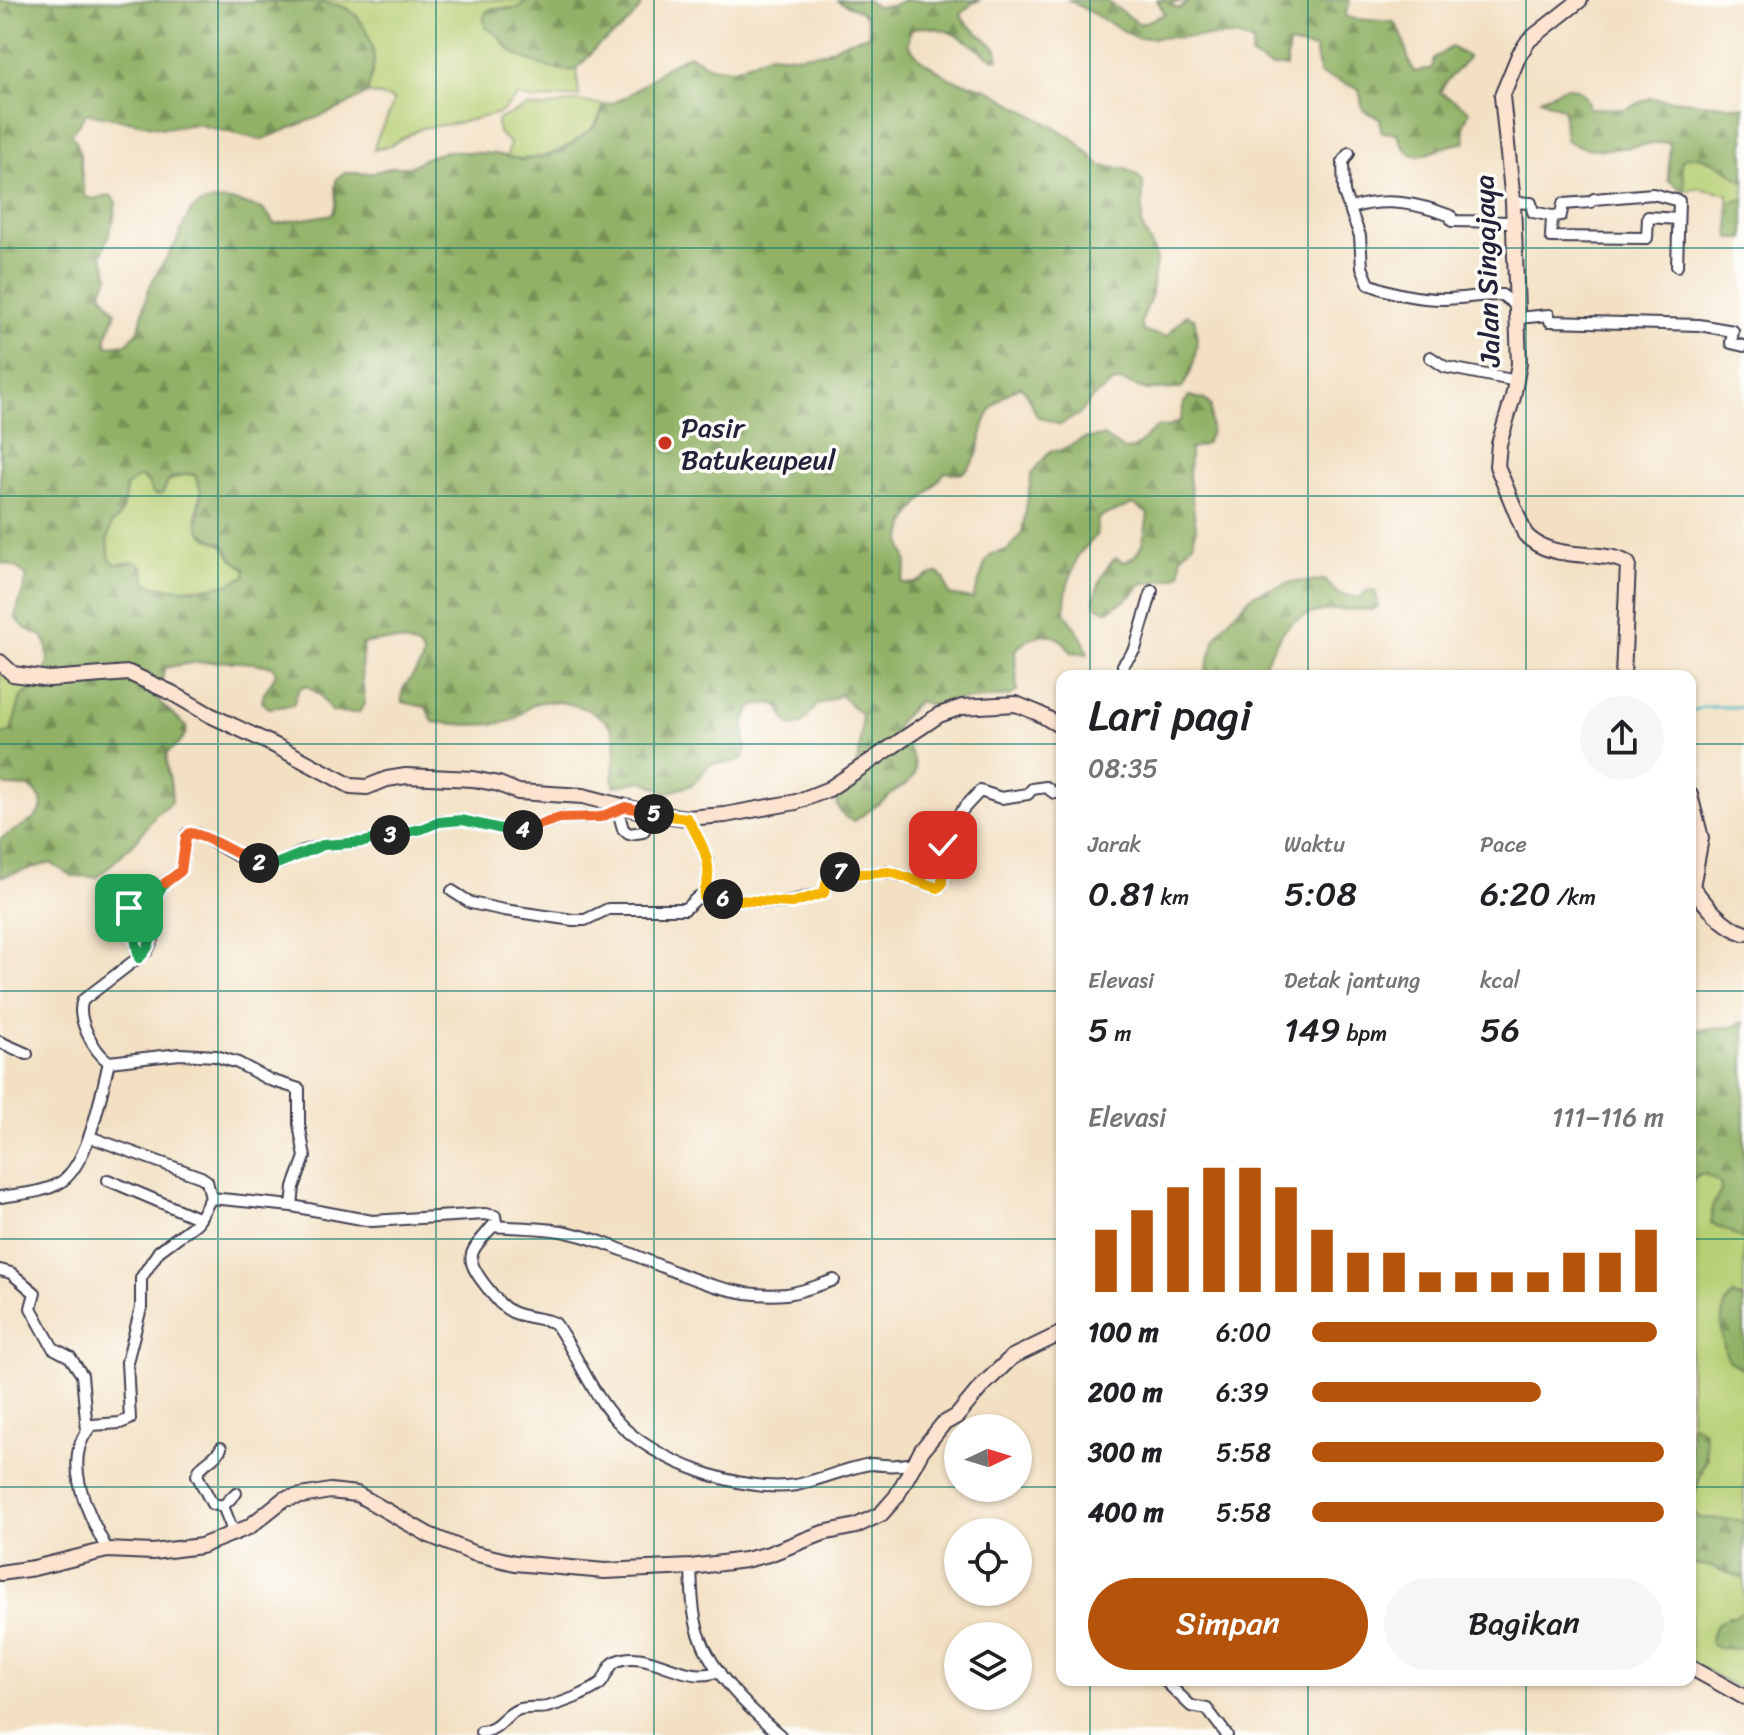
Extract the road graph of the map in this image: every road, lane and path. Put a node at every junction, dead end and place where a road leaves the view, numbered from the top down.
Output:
1 (1580, 0) edge
2 (1349, 153) dead end
3 (1513, 202) junction
4 (1351, 208) junction
5 (1552, 216) junction
6 (1678, 219) junction
7 (1513, 222) junction
8 (1677, 266) dead end
9 (1517, 312) junction
10 (1744, 346) edge
11 (1430, 357) dead end
12 (1517, 381) junction
13 (1152, 591) dead end
14 (0, 662) edge
15 (1123, 670) edge
16 (1623, 670) edge
17 (1056, 724) edge
18 (1056, 793) edge
19 (622, 809) junction
20 (654, 814) junction
21 (687, 818) junction
22 (1696, 818) edge
23 (1696, 863) edge
24 (452, 891) dead end
25 (1696, 894) edge
26 (704, 897) junction
27 (106, 899) dead end
28 (1744, 933) edge
29 (139, 958) junction
30 (0, 1042) edge
31 (27, 1054) dead end
32 (109, 1062) junction
33 (90, 1137) junction
34 (108, 1180) dead end
35 (0, 1197) edge
36 (211, 1198) junction
37 (292, 1206) junction
38 (200, 1219) junction
39 (493, 1226) junction
40 (0, 1270) edge
41 (834, 1280) dead end
42 (1056, 1336) edge
43 (87, 1431) junction
44 (221, 1448) dead end
45 (914, 1463) junction
46 (236, 1493) dead end
47 (223, 1506) junction
48 (231, 1536) junction
49 (107, 1550) junction
50 (691, 1567) junction
51 (0, 1573) edge
52 (1696, 1670) edge
53 (719, 1671) junction
54 (1170, 1686) edge
55 (1744, 1697) edge
56 (481, 1732) dead end
57 (780, 1735) edge
58 (1227, 1735) edge

1 - 3 street, Jalan Singajaya
2 - 4 street
3 - 5 street
3 - 7 street, Jalan Singajaya
4 - 7 street
4 - 9 street
5 - 6 street
5 - 6 street
6 - 8 street
7 - 9 street, Jalan Singajaya
9 - 10 street
9 - 12 street, Jalan Singajaya
11 - 12 street
12 - 16 street, Jalan Singajaya
13 - 15 street
14 - 19 street
17 - 21 street
18 - 26 street
19 - 20 street
19 - 20 street
19 - 29 street
20 - 21 street
21 - 26 street
22 - 23 street
24 - 26 street
25 - 28 street
27 - 29 street
29 - 32 street
30 - 31 street
32 - 33 street
32 - 37 street
33 - 35 street
33 - 36 street
34 - 38 street
36 - 37 street
36 - 38 street
37 - 39 street
38 - 43 street
39 - 41 street
39 - 45 street
40 - 43 street
42 - 45 street
43 - 49 street
44 - 47 street
45 - 50 street
46 - 47 street
47 - 48 street
48 - 49 street
48 - 50 street
49 - 51 street
50 - 53 street
52 - 55 street
53 - 56 street
53 - 57 street
54 - 58 street

